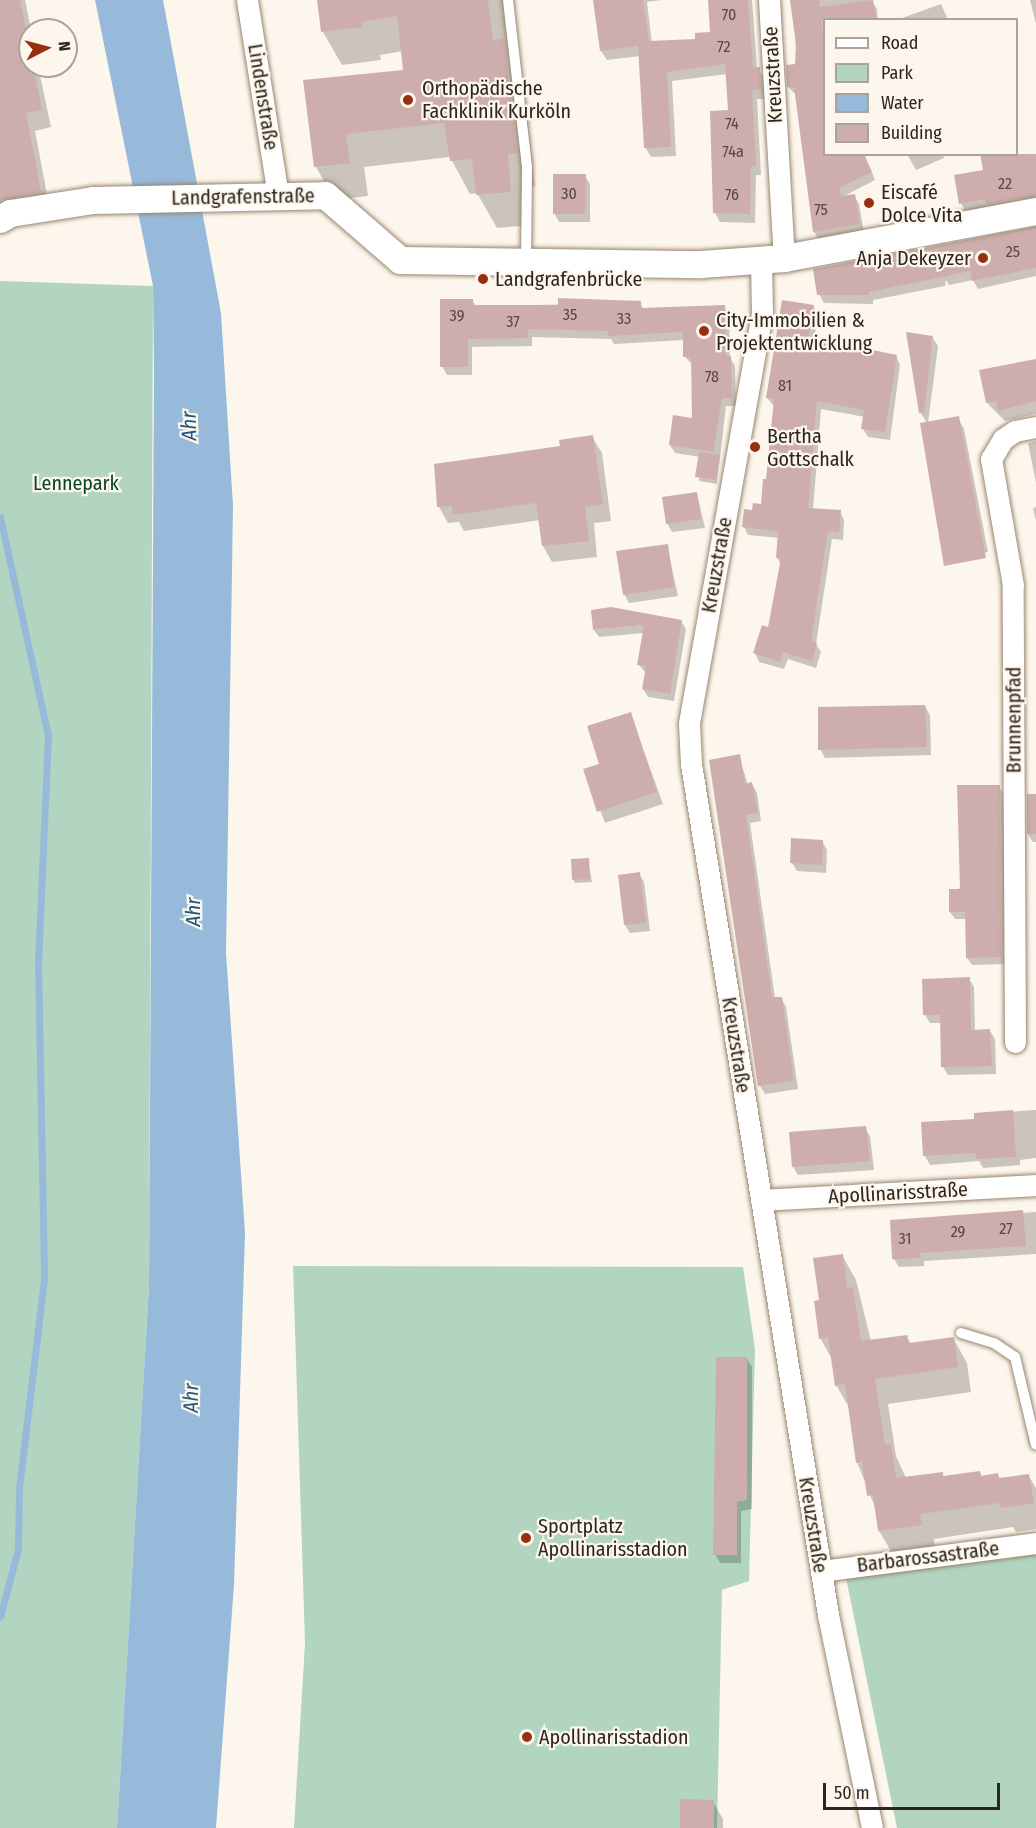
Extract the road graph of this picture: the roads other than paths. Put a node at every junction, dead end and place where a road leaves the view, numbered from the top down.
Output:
1 (247, 0) edge
2 (508, 0) edge
3 (769, 0) edge
4 (278, 195) junction
5 (1036, 211) edge
6 (0, 219) edge
7 (772, 260) junction
8 (525, 262) junction
9 (1036, 427) edge
10 (1015, 1042) dead end
11 (1036, 1185) edge
12 (761, 1200) junction
13 (961, 1333) dead end
14 (1036, 1445) edge
15 (1036, 1543) edge
16 (821, 1571) junction
17 (872, 1828) edge

1 - 4 street, Lindenstraße
2 - 8 lane
3 - 7 street, Kreuzstraße
4 - 6 street, Landgrafenstraße
4 - 8 street, Landgrafenstraße
5 - 7 street, Landgrafenstraße
7 - 8 street, Landgrafenstraße
7 - 12 street, Kreuzstraße
9 - 10 street, Brunnenpfad
11 - 12 street, Apollinarisstraße
12 - 16 street, Kreuzstraße
13 - 14 lane
15 - 16 street, Barbarossastraße
16 - 17 street, Kreuzstraße

